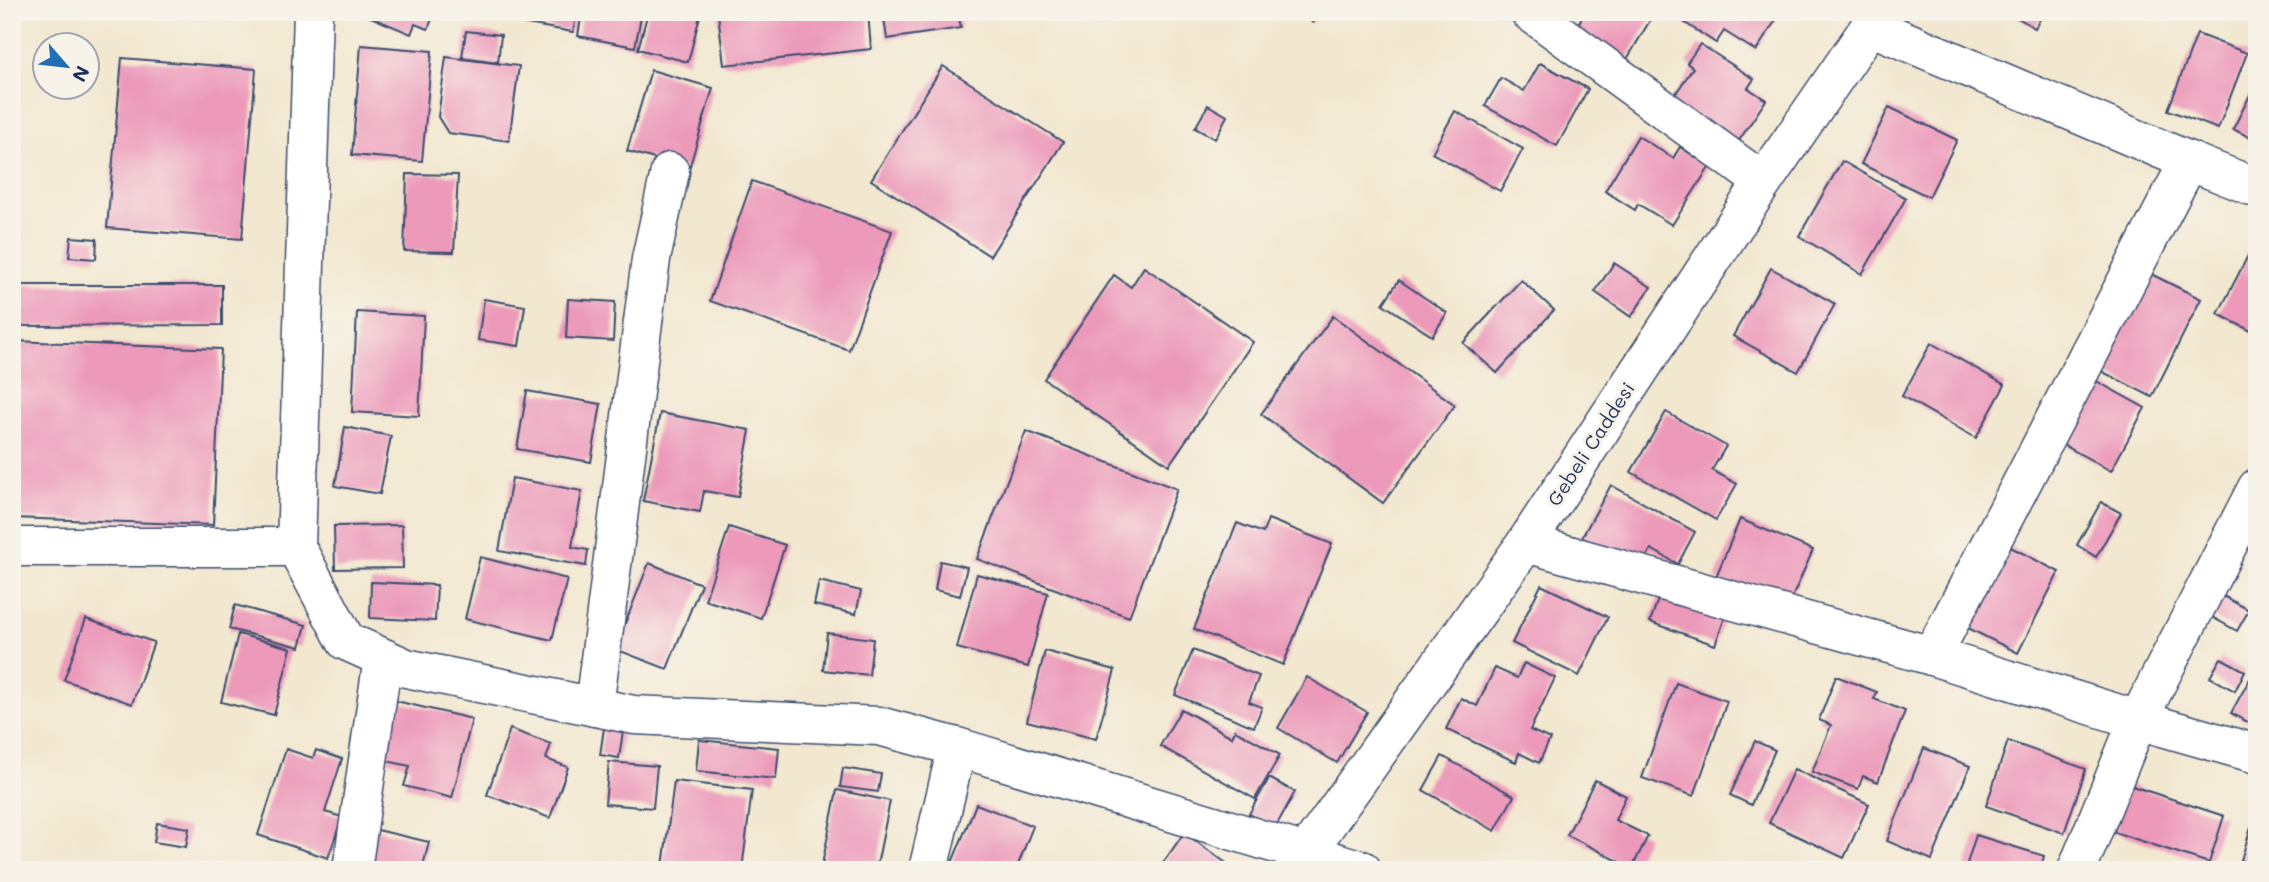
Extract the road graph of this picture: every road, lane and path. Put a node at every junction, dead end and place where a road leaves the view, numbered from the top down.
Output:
1 (313, 12) edge
2 (1547, 17) edge
3 (1875, 19) edge
4 (2189, 161) junction
5 (670, 172) dead end
6 (1763, 182) junction
7 (2257, 188) edge
8 (2257, 488) edge
9 (1526, 542) junction
10 (12, 547) edge
11 (296, 547) junction
12 (1932, 656) junction
13 (383, 658) junction
14 (594, 707) junction
15 (2138, 720) junction
16 (957, 747) junction
17 (2257, 754) edge
18 (1300, 861) edge
19 (352, 870) edge
20 (929, 870) edge
21 (1362, 870) edge
22 (2077, 870) edge

1 - 11 street
2 - 6 street
3 - 4 street
3 - 6 street, Gebeli Caddesi
4 - 7 street
4 - 12 street
5 - 14 street
6 - 9 street, Gebeli Caddesi
8 - 15 street
9 - 12 street
9 - 18 street, Gebeli Caddesi
10 - 11 street
11 - 13 street
12 - 15 street
13 - 14 street
13 - 19 street
14 - 16 street
15 - 17 street
15 - 22 street
16 - 18 street
16 - 20 street
18 - 21 street

